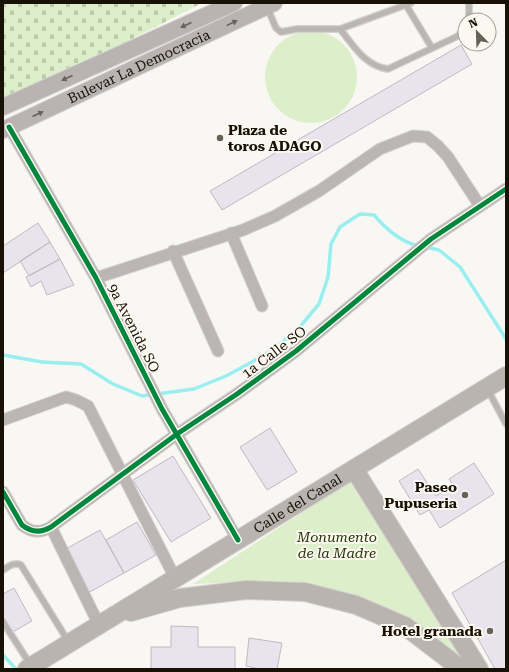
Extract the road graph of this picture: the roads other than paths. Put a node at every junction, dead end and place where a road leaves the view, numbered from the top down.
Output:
1 (234, 3) edge
2 (409, 4) edge
3 (270, 5) edge
4 (340, 29) junction
5 (457, 36) edge
6 (432, 48) junction
7 (3, 107) edge
8 (6, 129) edge
9 (506, 190) edge
10 (480, 206) junction
11 (231, 234) junction
12 (173, 252) junction
13 (96, 278) junction
14 (262, 306) dead end
15 (218, 351) dead end
16 (506, 376) edge
17 (487, 388) junction
18 (3, 420) edge
19 (506, 424) edge
20 (177, 434) junction
21 (354, 469) junction
22 (123, 474) junction
23 (3, 492) edge
24 (52, 527) junction
25 (238, 540) junction
26 (3, 570) edge
27 (175, 578) junction
28 (3, 622) edge
29 (104, 622) junction
30 (69, 643) junction
31 (29, 668) edge
32 (461, 669) edge
33 (479, 669) edge

1 -> 7 main road, Bulevar La Democracia
2 - 4 lane
2 - 6 lane
3 - 4 lane
8 -> 3 main road, Bulevar La Democracia
4 - 6 lane
5 - 6 lane
8 - 13 street, 9a Avenida SO
9 - 10 street, 1a Calle SO
10 - 11 street
10 - 20 street, 1a Calle SO
11 - 12 street
11 - 14 street
12 - 13 street
12 - 15 street
13 - 20 street, 9a Avenida SO
16 - 17 highway, Calle del Canal
17 - 19 lane
17 - 21 highway, Calle del Canal
18 - 22 street
20 - 22 street, 1a Calle SO
20 - 25 street, 9a Avenida SO
21 - 25 highway, Calle del Canal
21 - 33 highway
22 - 24 street, 1a Calle SO
22 - 27 street
23 - 24 street
24 - 29 street
25 - 27 highway, Calle del Canal
26 - 30 lane
27 - 29 highway, Calle del Canal
28 - 31 lane
29 - 30 highway, Calle del Canal
29 - 32 highway
30 - 31 highway, Calle del Canal

